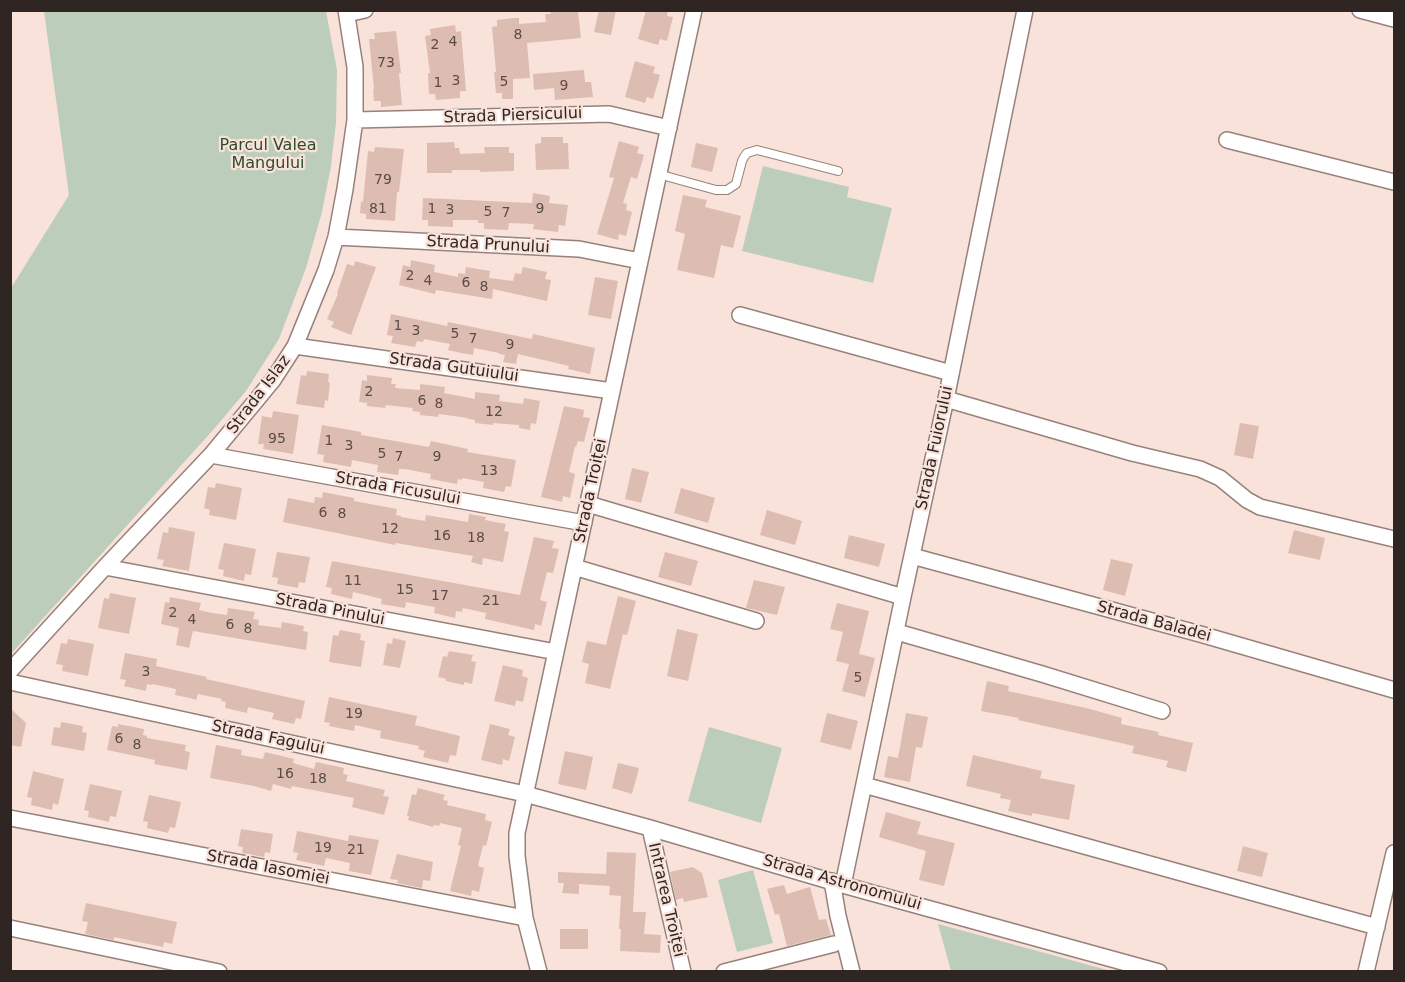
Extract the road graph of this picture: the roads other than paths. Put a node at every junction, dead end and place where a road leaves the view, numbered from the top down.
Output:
1 (366, 10) edge
2 (694, 10) edge
3 (1025, 10) edge
4 (1359, 10) edge
5 (346, 12) edge
6 (1395, 19) edge
7 (355, 120) junction
8 (669, 128) junction
9 (1227, 140) dead end
10 (838, 171) dead end
11 (658, 174) junction
12 (1395, 182) edge
13 (336, 237) junction
14 (640, 261) junction
15 (740, 315) dead end
16 (295, 346) junction
17 (951, 373) junction
18 (612, 391) junction
19 (946, 399) junction
20 (211, 455) junction
21 (588, 504) junction
22 (584, 523) junction
23 (1395, 538) edge
24 (912, 556) junction
25 (105, 567) junction
26 (574, 567) junction
27 (903, 597) junction
28 (756, 621) dead end
29 (897, 632) junction
30 (556, 652) junction
31 (10, 671) edge
32 (10, 682) edge
33 (1395, 690) edge
34 (1161, 711) dead end
35 (864, 785) junction
36 (525, 794) junction
37 (10, 818) edge
38 (650, 828) junction
39 (1395, 853) edge
40 (1393, 869) edge
41 (838, 883) junction
42 (525, 918) junction
43 (1377, 927) junction
44 (10, 928) edge
45 (834, 944) dead end
46 (219, 972) edge
47 (539, 972) edge
48 (683, 972) edge
49 (724, 972) edge
50 (852, 972) edge
51 (1159, 972) edge
52 (1366, 972) edge

1 - 5 street
2 - 8 street, Strada Troiței
3 - 17 street, Strada Fuiorului
4 - 6 street
5 - 7 street, Strada Islaz
7 - 8 street, Strada Piersicului
7 - 13 street, Strada Islaz
8 - 11 street, Strada Troiței
9 - 12 street
10 - 11 lane
11 - 14 street, Strada Troiței
13 - 14 street, Strada Prunului
13 - 16 street, Strada Islaz
14 - 18 street, Strada Troiței
15 - 17 street
16 - 18 street, Strada Gutuiului
16 - 20 street, Strada Islaz
17 - 19 street, Strada Fuiorului
18 - 21 street, Strada Troiței
19 - 23 street
19 - 24 street, Strada Fuiorului
20 - 22 street, Strada Ficusului
20 - 25 street, Strada Islaz
21 - 22 street, Strada Troiței
21 - 27 street
22 - 26 street, Strada Troiței
24 - 27 street, Strada Fuiorului
24 - 33 street, Strada Baladei
25 - 30 street, Strada Pinului
25 - 31 street, Strada Islaz
26 - 28 street
26 - 30 street, Strada Troiței
27 - 29 street, Strada Fuiorului
29 - 34 street
29 - 35 street, Strada Fuiorului
30 - 36 street, Strada Troiței
32 - 36 street, Strada Fagului
35 - 41 street, Strada Fuiorului
35 - 43 street
36 - 38 street, Strada Astronomului
36 - 42 street, Strada Troiței
37 - 42 street, Strada Iasomiei
38 - 41 street, Strada Astronomului
38 - 48 street, Intrarea Troiței
39 - 40 street
40 - 43 street
41 - 50 street
41 - 51 street, Strada Astronomului
42 - 47 street, Strada Troiței
43 - 52 street
44 - 46 street
45 - 49 street

